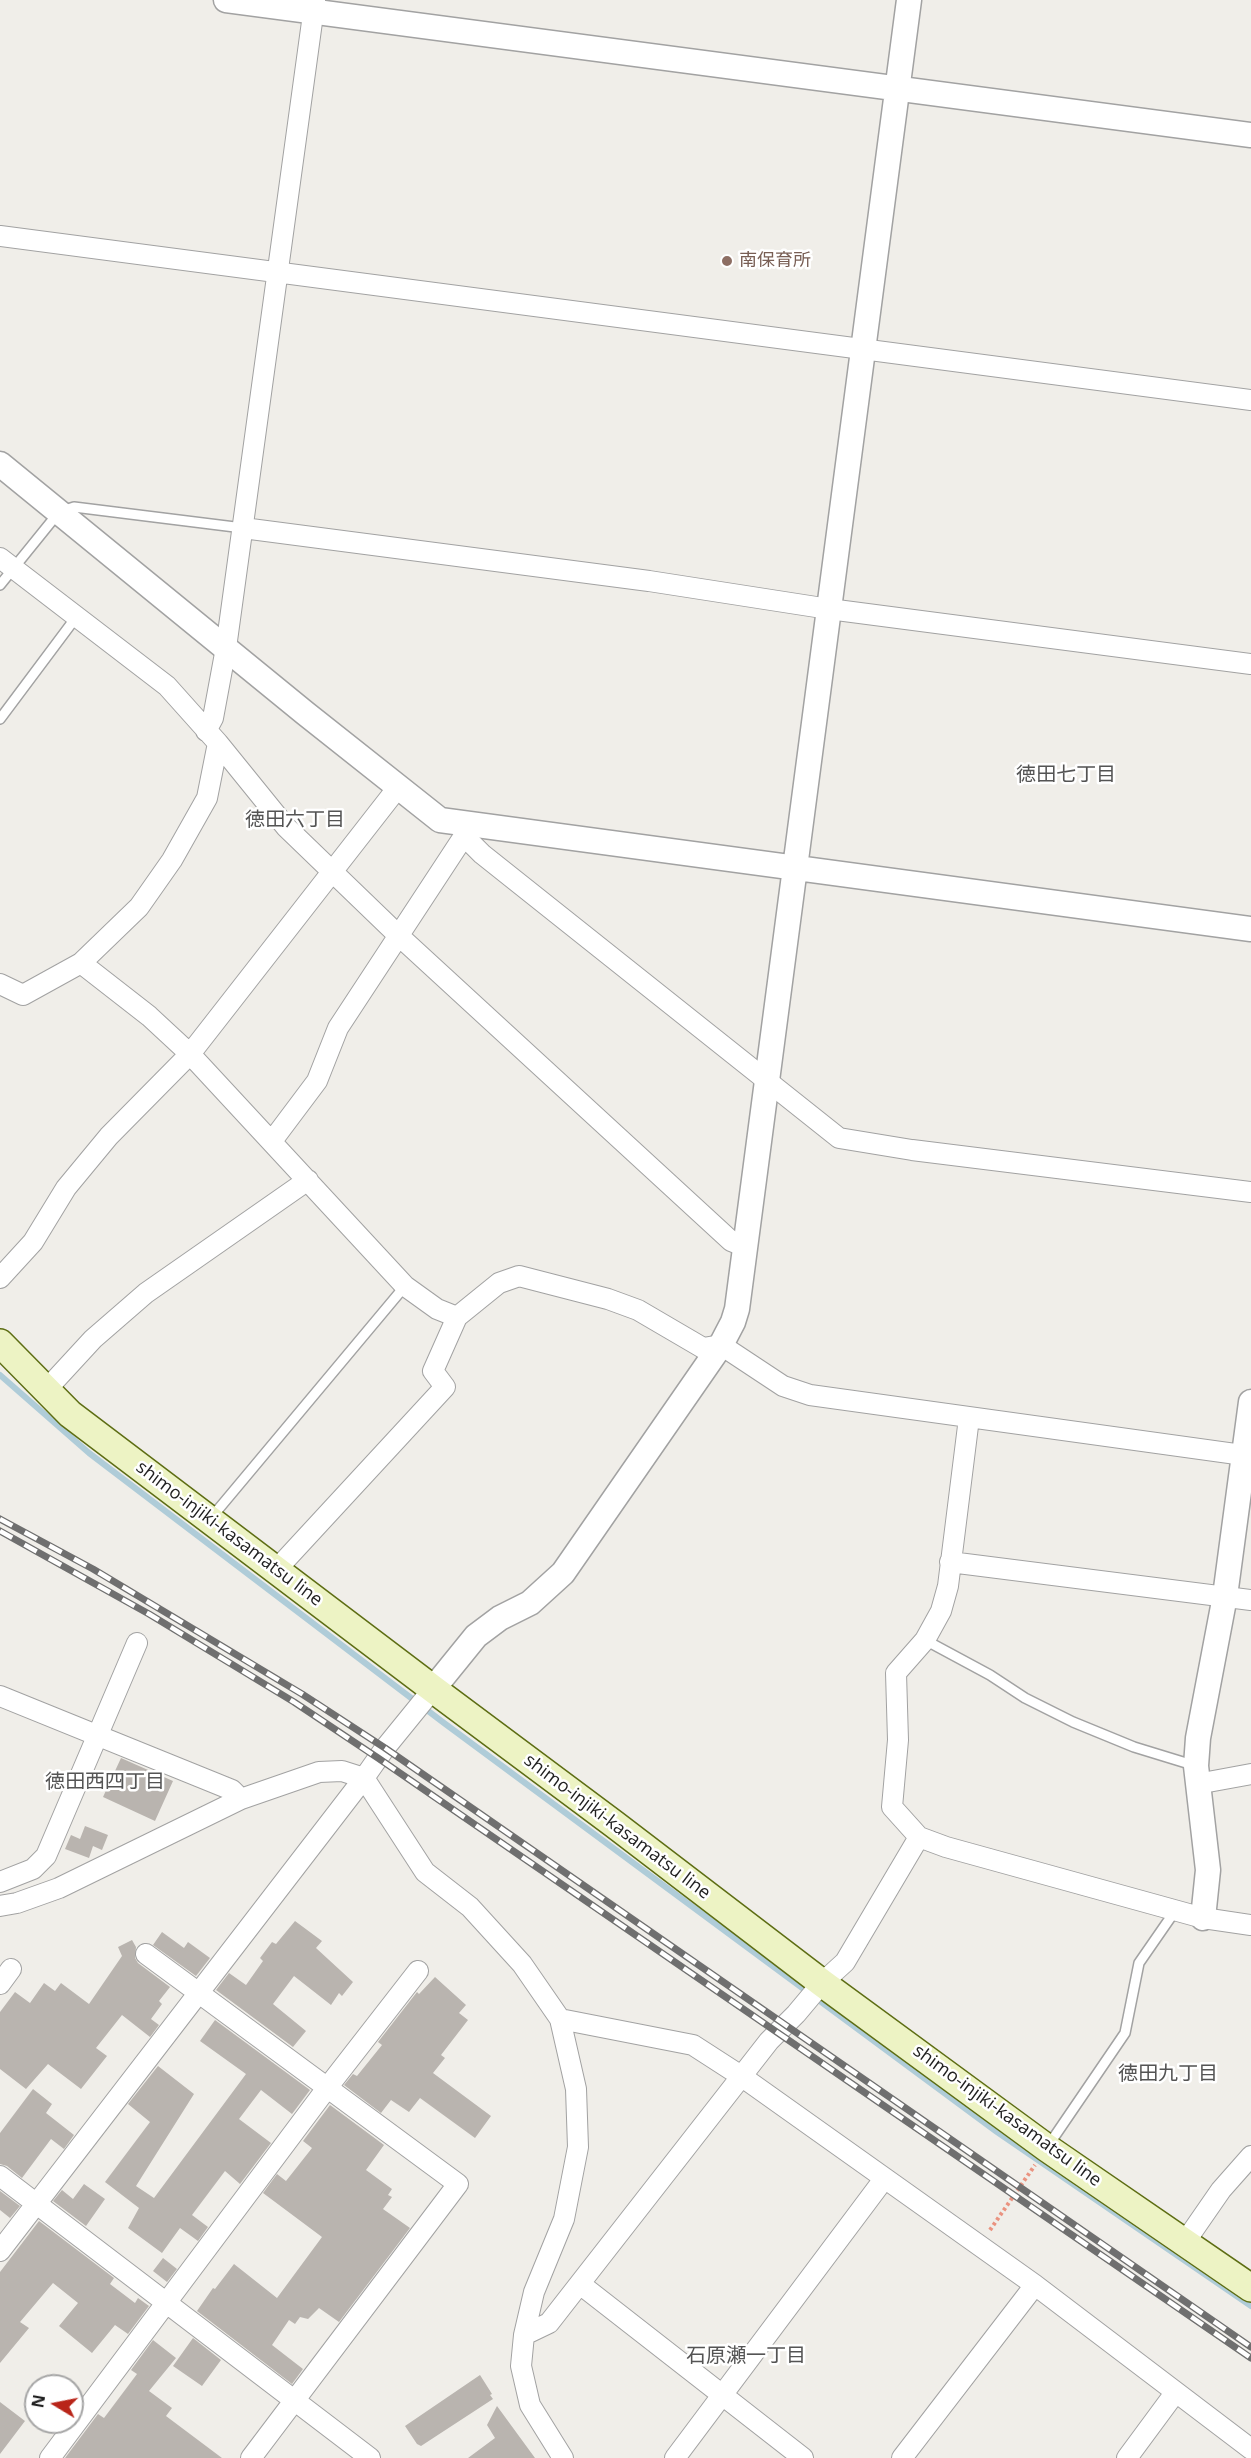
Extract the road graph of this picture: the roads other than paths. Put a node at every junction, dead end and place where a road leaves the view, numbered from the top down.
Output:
1 (226, 0) edge
2 (909, 0) edge
3 (314, 6) edge
4 (897, 88) junction
5 (1251, 135) edge
6 (0, 236) edge
7 (278, 272) junction
8 (863, 350) junction
9 (1251, 400) edge
10 (0, 464) edge
11 (60, 512) junction
12 (243, 528) junction
13 (7, 562) edge
14 (0, 585) edge
15 (829, 609) junction
16 (77, 615) junction
17 (226, 648) junction
18 (1251, 664) edge
19 (0, 719) edge
20 (212, 737) junction
21 (399, 786) junction
22 (465, 830) junction
23 (795, 869) junction
24 (332, 872) junction
25 (1251, 929) edge
26 (398, 935) junction
27 (81, 963) junction
28 (0, 984) edge
29 (190, 1054) junction
30 (768, 1080) junction
31 (272, 1141) junction
32 (308, 1180) junction
33 (1251, 1192) edge
34 (746, 1247) junction
35 (0, 1278) edge
36 (405, 1286) junction
37 (457, 1317) junction
38 (0, 1343) edge
39 (721, 1345) junction
40 (46, 1390) junction
41 (1251, 1402) edge
42 (969, 1418) junction
43 (1247, 1455) edge
44 (210, 1520) junction
45 (950, 1562) junction
46 (276, 1570) junction
47 (1225, 1596) junction
48 (1251, 1600) edge
49 (925, 1640) junction
50 (137, 1643) dead end
51 (430, 1692) junction
52 (0, 1696) edge
53 (98, 1737) junction
54 (1251, 1774) edge
55 (1196, 1775) junction
56 (364, 1778) junction
57 (241, 1799) junction
58 (919, 1837) junction
59 (0, 1882) edge
60 (0, 1906) edge
61 (1176, 1910) junction
62 (1203, 1918) junction
63 (1251, 1925) edge
64 (147, 1953) dead end
65 (418, 1971) dead end
66 (819, 1986) junction
67 (200, 1992) junction
68 (560, 2019) junction
69 (741, 2076) junction
70 (327, 2088) junction
71 (1047, 2148) junction
72 (1251, 2156) edge
73 (0, 2176) edge
74 (884, 2179) junction
75 (36, 2203) junction
76 (1185, 2242) junction
77 (0, 2251) edge
78 (580, 2284) junction
79 (1035, 2285) junction
80 (1251, 2288) edge
81 (167, 2303) junction
82 (524, 2334) junction
83 (1175, 2393) junction
84 (723, 2396) junction
85 (293, 2401) junction
86 (1251, 2449) edge
87 (50, 2458) edge
88 (251, 2458) edge
89 (370, 2458) edge
90 (563, 2458) edge
91 (675, 2458) edge
92 (803, 2458) edge
93 (902, 2458) edge
94 (1126, 2458) edge

1 - 3 street
2 - 4 street
3 - 4 street
3 - 7 street
4 - 5 street
4 - 8 street
6 - 7 street
7 - 8 street
7 - 12 street
8 - 9 street
8 - 15 street
10 - 11 street
11 - 12 lane
11 - 13 lane
11 - 17 street
12 - 15 street
12 - 17 street
13 - 14 lane
13 - 16 street
15 - 18 street
15 - 23 street
16 - 19 lane
16 - 20 street
17 - 20 street
17 - 21 street
20 - 24 street
20 - 27 street
21 - 22 street
21 - 24 street
22 - 23 street
22 - 26 street
22 - 30 street
23 - 25 street
23 - 30 street
24 - 26 street
24 - 29 street
26 - 31 street
26 - 34 street
27 - 28 street
27 - 29 street
29 - 31 street
29 - 35 street
30 - 33 street
30 - 34 street
31 - 32 street
32 - 36 street
32 - 40 street
34 - 39 street
36 - 37 street
36 - 44 lane
37 - 39 street
37 - 46 street
38 - 40 main road, shimo-injiki-kasamatsu line
39 - 42 street
39 - 51 street
40 - 44 main road, shimo-injiki-kasamatsu line
41 - 43 street
42 - 43 street
42 - 45 street
43 - 47 street
44 - 46 main road, shimo-injiki-kasamatsu line
45 - 47 street
45 - 49 street
46 - 51 main road, shimo-injiki-kasamatsu line
47 - 48 street
47 - 55 street
49 - 55 lane
49 - 58 street
50 - 53 street
51 - 56 street
51 - 66 main road, shimo-injiki-kasamatsu line
52 - 53 street
53 - 57 street
53 - 59 street
54 - 55 street
55 - 62 street
56 - 57 street
56 - 67 street
56 - 68 street
57 - 60 street
58 - 61 street
58 - 66 street
61 - 62 street
61 - 71 lane
62 - 63 street
64 - 67 street
65 - 70 street
66 - 69 street
66 - 71 main road, shimo-injiki-kasamatsu line
67 - 70 street
67 - 75 street
68 - 69 street
68 - 82 street
69 - 74 street
69 - 78 street
70 - 81 street
70 - 85 street
71 - 76 main road, shimo-injiki-kasamatsu line
72 - 76 street
73 - 75 street
74 - 79 street
74 - 84 street
75 - 77 street
75 - 81 street
76 - 80 main road, shimo-injiki-kasamatsu line
78 - 82 street
78 - 84 street
79 - 83 street
79 - 93 street
81 - 85 street
81 - 87 street
82 - 90 street
83 - 86 street
83 - 94 street
84 - 91 street
84 - 92 street
85 - 88 street
85 - 89 street

